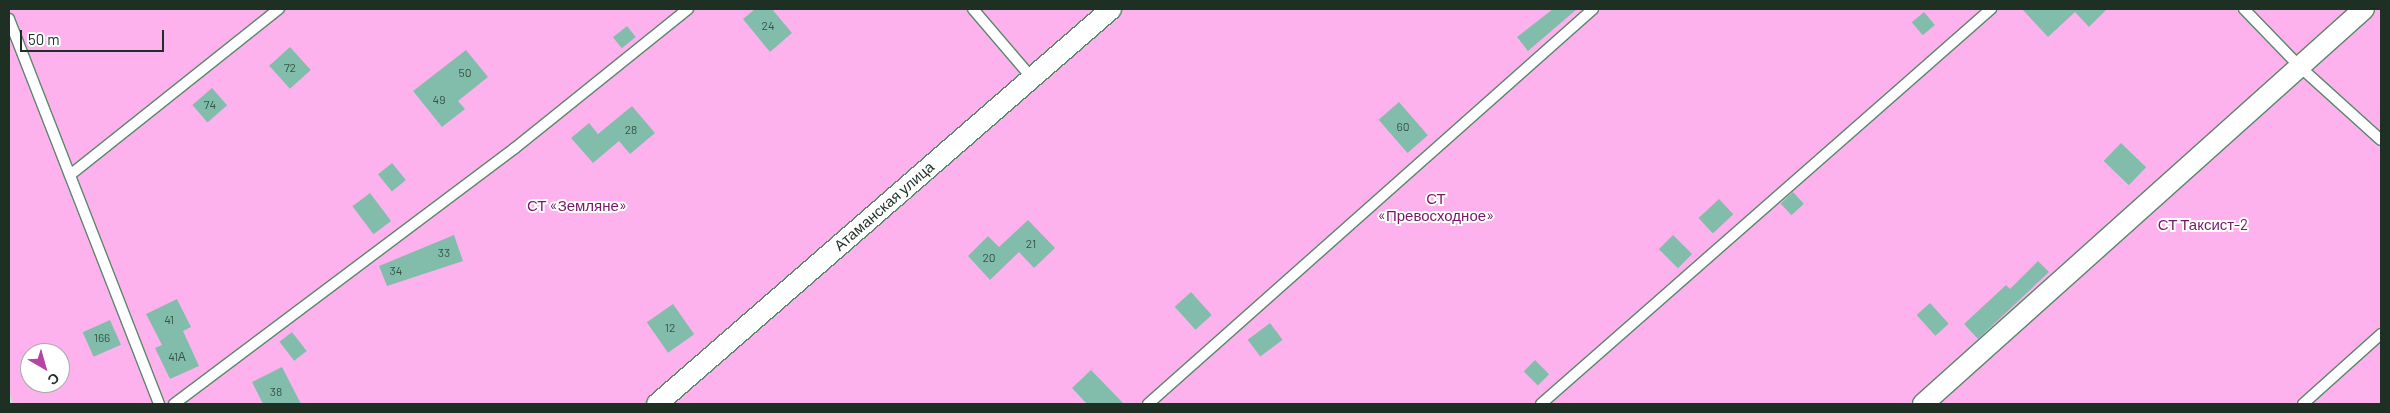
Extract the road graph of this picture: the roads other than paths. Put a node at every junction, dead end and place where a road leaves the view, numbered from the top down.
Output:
1 (279, 9) edge
2 (688, 9) edge
3 (973, 9) edge
4 (1111, 9) edge
5 (1593, 9) edge
6 (1991, 9) edge
7 (2244, 9) edge
8 (2364, 9) edge
9 (9, 19) edge
10 (2299, 66) junction
11 (1032, 78) junction
12 (2381, 140) edge
13 (70, 175) junction
14 (2381, 334) edge
15 (159, 404) edge
16 (174, 404) edge
17 (657, 404) edge
18 (1148, 404) edge
19 (1541, 404) edge
20 (1923, 404) edge
21 (2303, 404) edge

1 - 13 lane
2 - 16 lane
3 - 11 lane
4 - 11 street, Атаманская улица
5 - 18 lane
6 - 19 lane
7 - 10 lane
8 - 10 street
9 - 13 lane
10 - 12 lane
10 - 20 street
11 - 17 street, Атаманская улица
13 - 15 lane
14 - 21 lane

